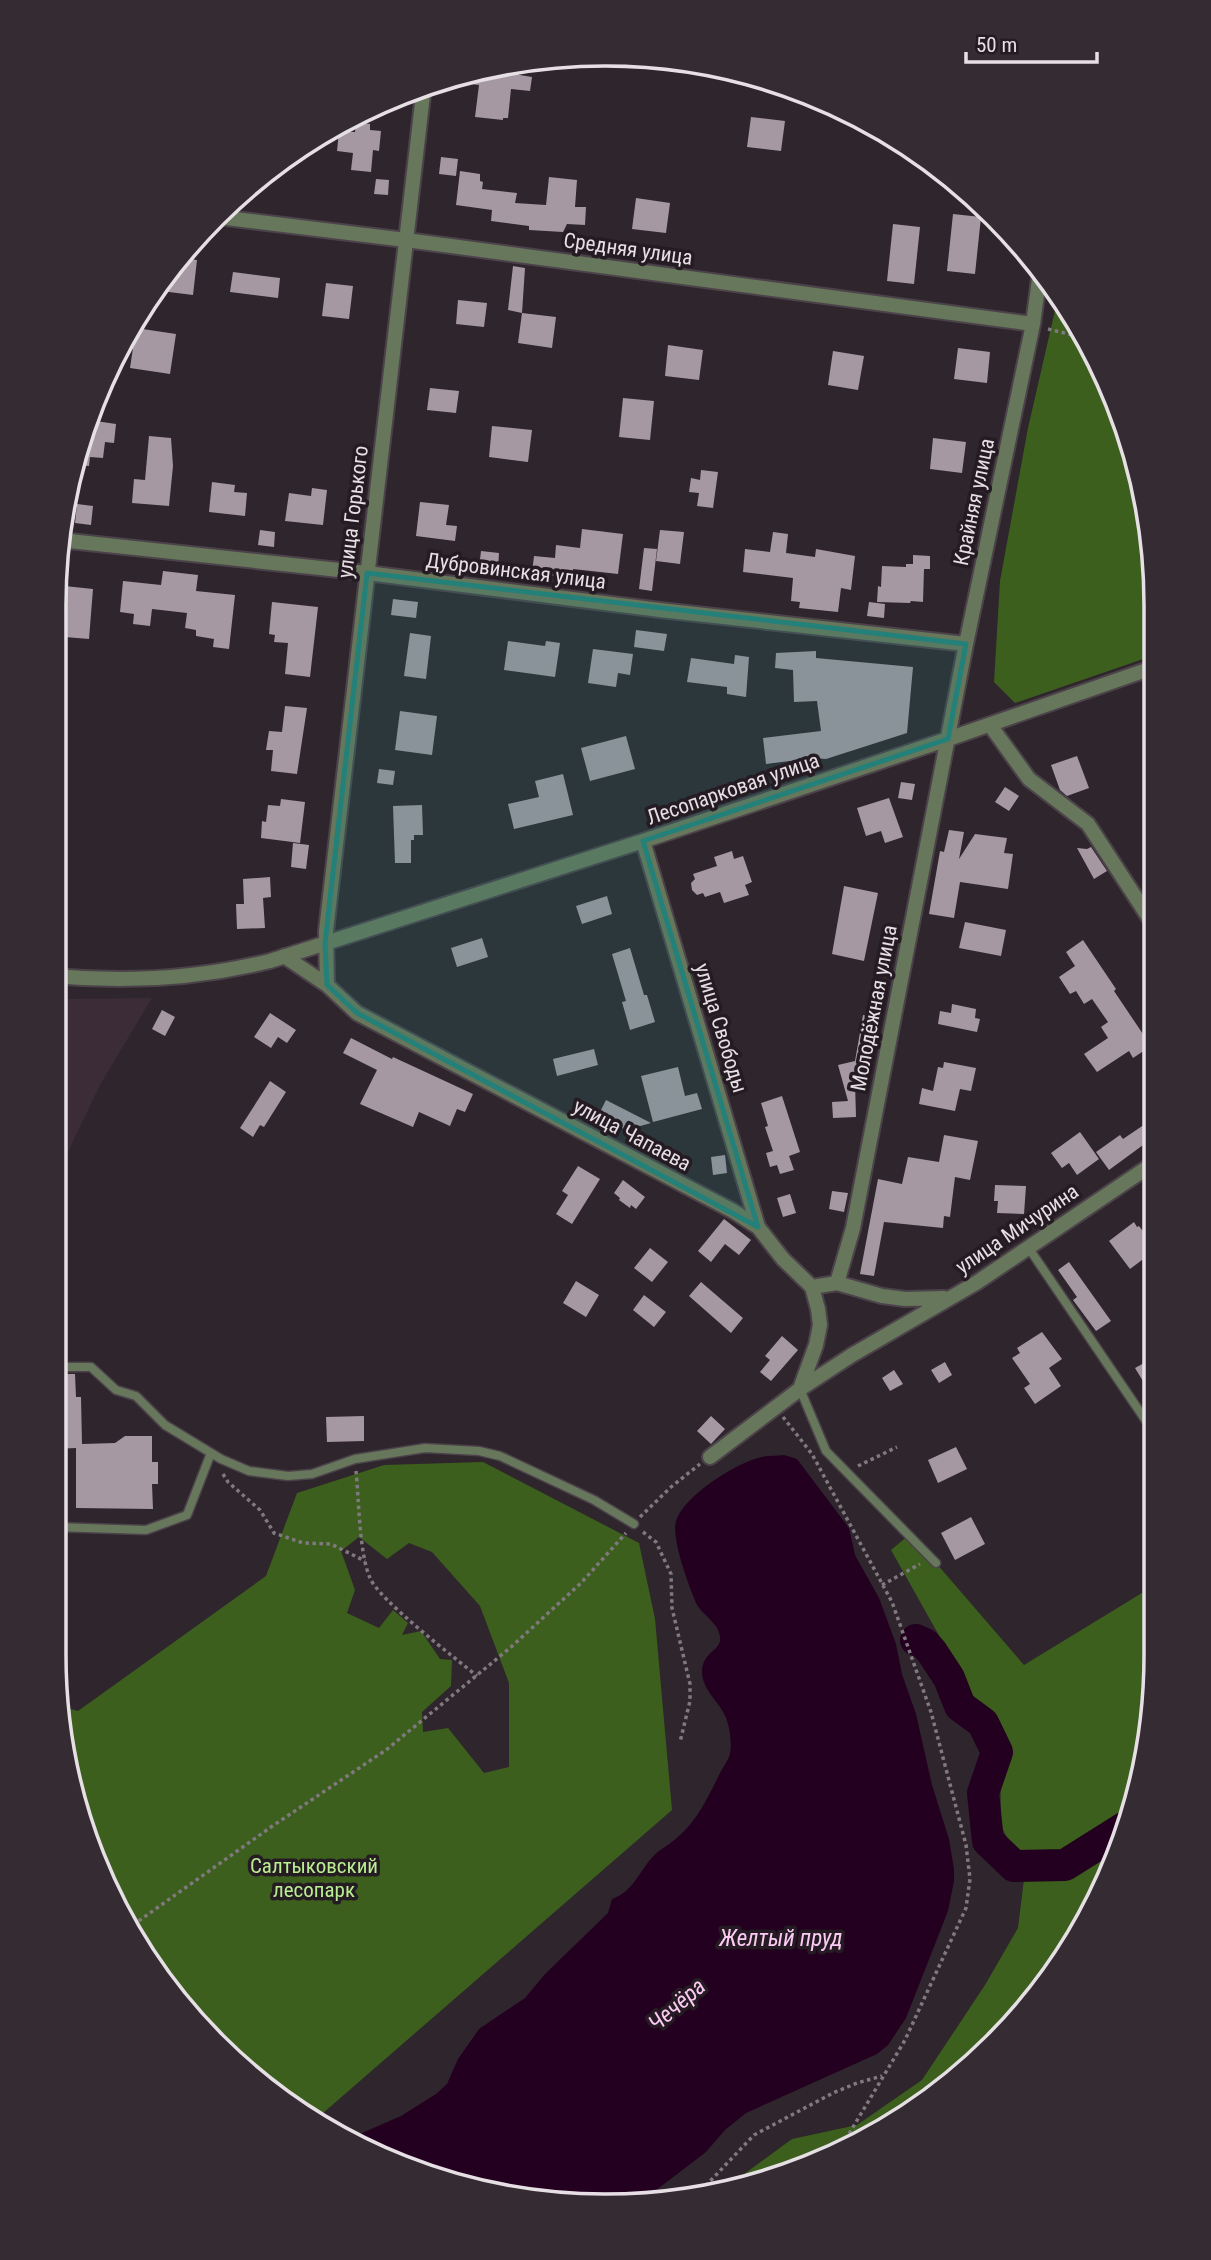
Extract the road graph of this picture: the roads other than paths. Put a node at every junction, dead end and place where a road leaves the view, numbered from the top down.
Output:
1 (423, 99) edge
2 (230, 218) edge
3 (406, 240) junction
4 (1038, 284) edge
5 (1033, 324) junction
6 (70, 541) edge
7 (367, 573) junction
8 (965, 644) junction
9 (1144, 671) edge
10 (990, 725) junction
11 (948, 739) junction
12 (643, 841) junction
13 (1144, 910) edge
14 (325, 943) junction
15 (284, 956) junction
16 (66, 977) edge
17 (327, 985) junction
18 (1144, 1170) edge
19 (758, 1227) junction
20 (1028, 1247) junction
21 (836, 1283) junction
22 (812, 1287) junction
23 (950, 1297) junction
24 (66, 1367) edge
25 (800, 1389) junction
26 (1144, 1418) edge
27 (211, 1454) junction
28 (710, 1457) road end
29 (634, 1524) road end
30 (66, 1527) edge
31 (934, 1560) road end

1 - 3 street, улица Горького
2 - 3 street, Средняя улица
3 - 5 street, Средняя улица
3 - 7 street, улица Горького
4 - 5 street, Крайняя улица
5 - 8 street, Крайняя улица
6 - 7 street, Дубровинская улица
7 - 8 street, Дубровинская улица
7 - 14 street, улица Горького
8 - 11 street, Крайняя улица
9 - 10 street, Лесопарковая улица
10 - 11 street, Лесопарковая улица
10 - 13 street
11 - 12 street, Лесопарковая улица
11 - 21 street, Молодёжная улица
12 - 14 street, Лесопарковая улица
12 - 19 street, улица Свободы
14 - 15 street, Лесопарковая улица
14 - 17 street
15 - 16 street, Лесопарковая улица
15 - 17 street, улица Чапаева
17 - 19 street, улица Чапаева
18 - 20 street, улица Мичурина
19 - 22 street, улица Чапаева
20 - 23 street, улица Мичурина
20 - 26 lane
21 - 22 street, улица Мичурина
21 - 23 street, улица Мичурина
22 - 25 street
23 - 25 street
24 - 27 lane
25 - 28 street
25 - 31 lane
27 - 29 lane
27 - 30 lane

